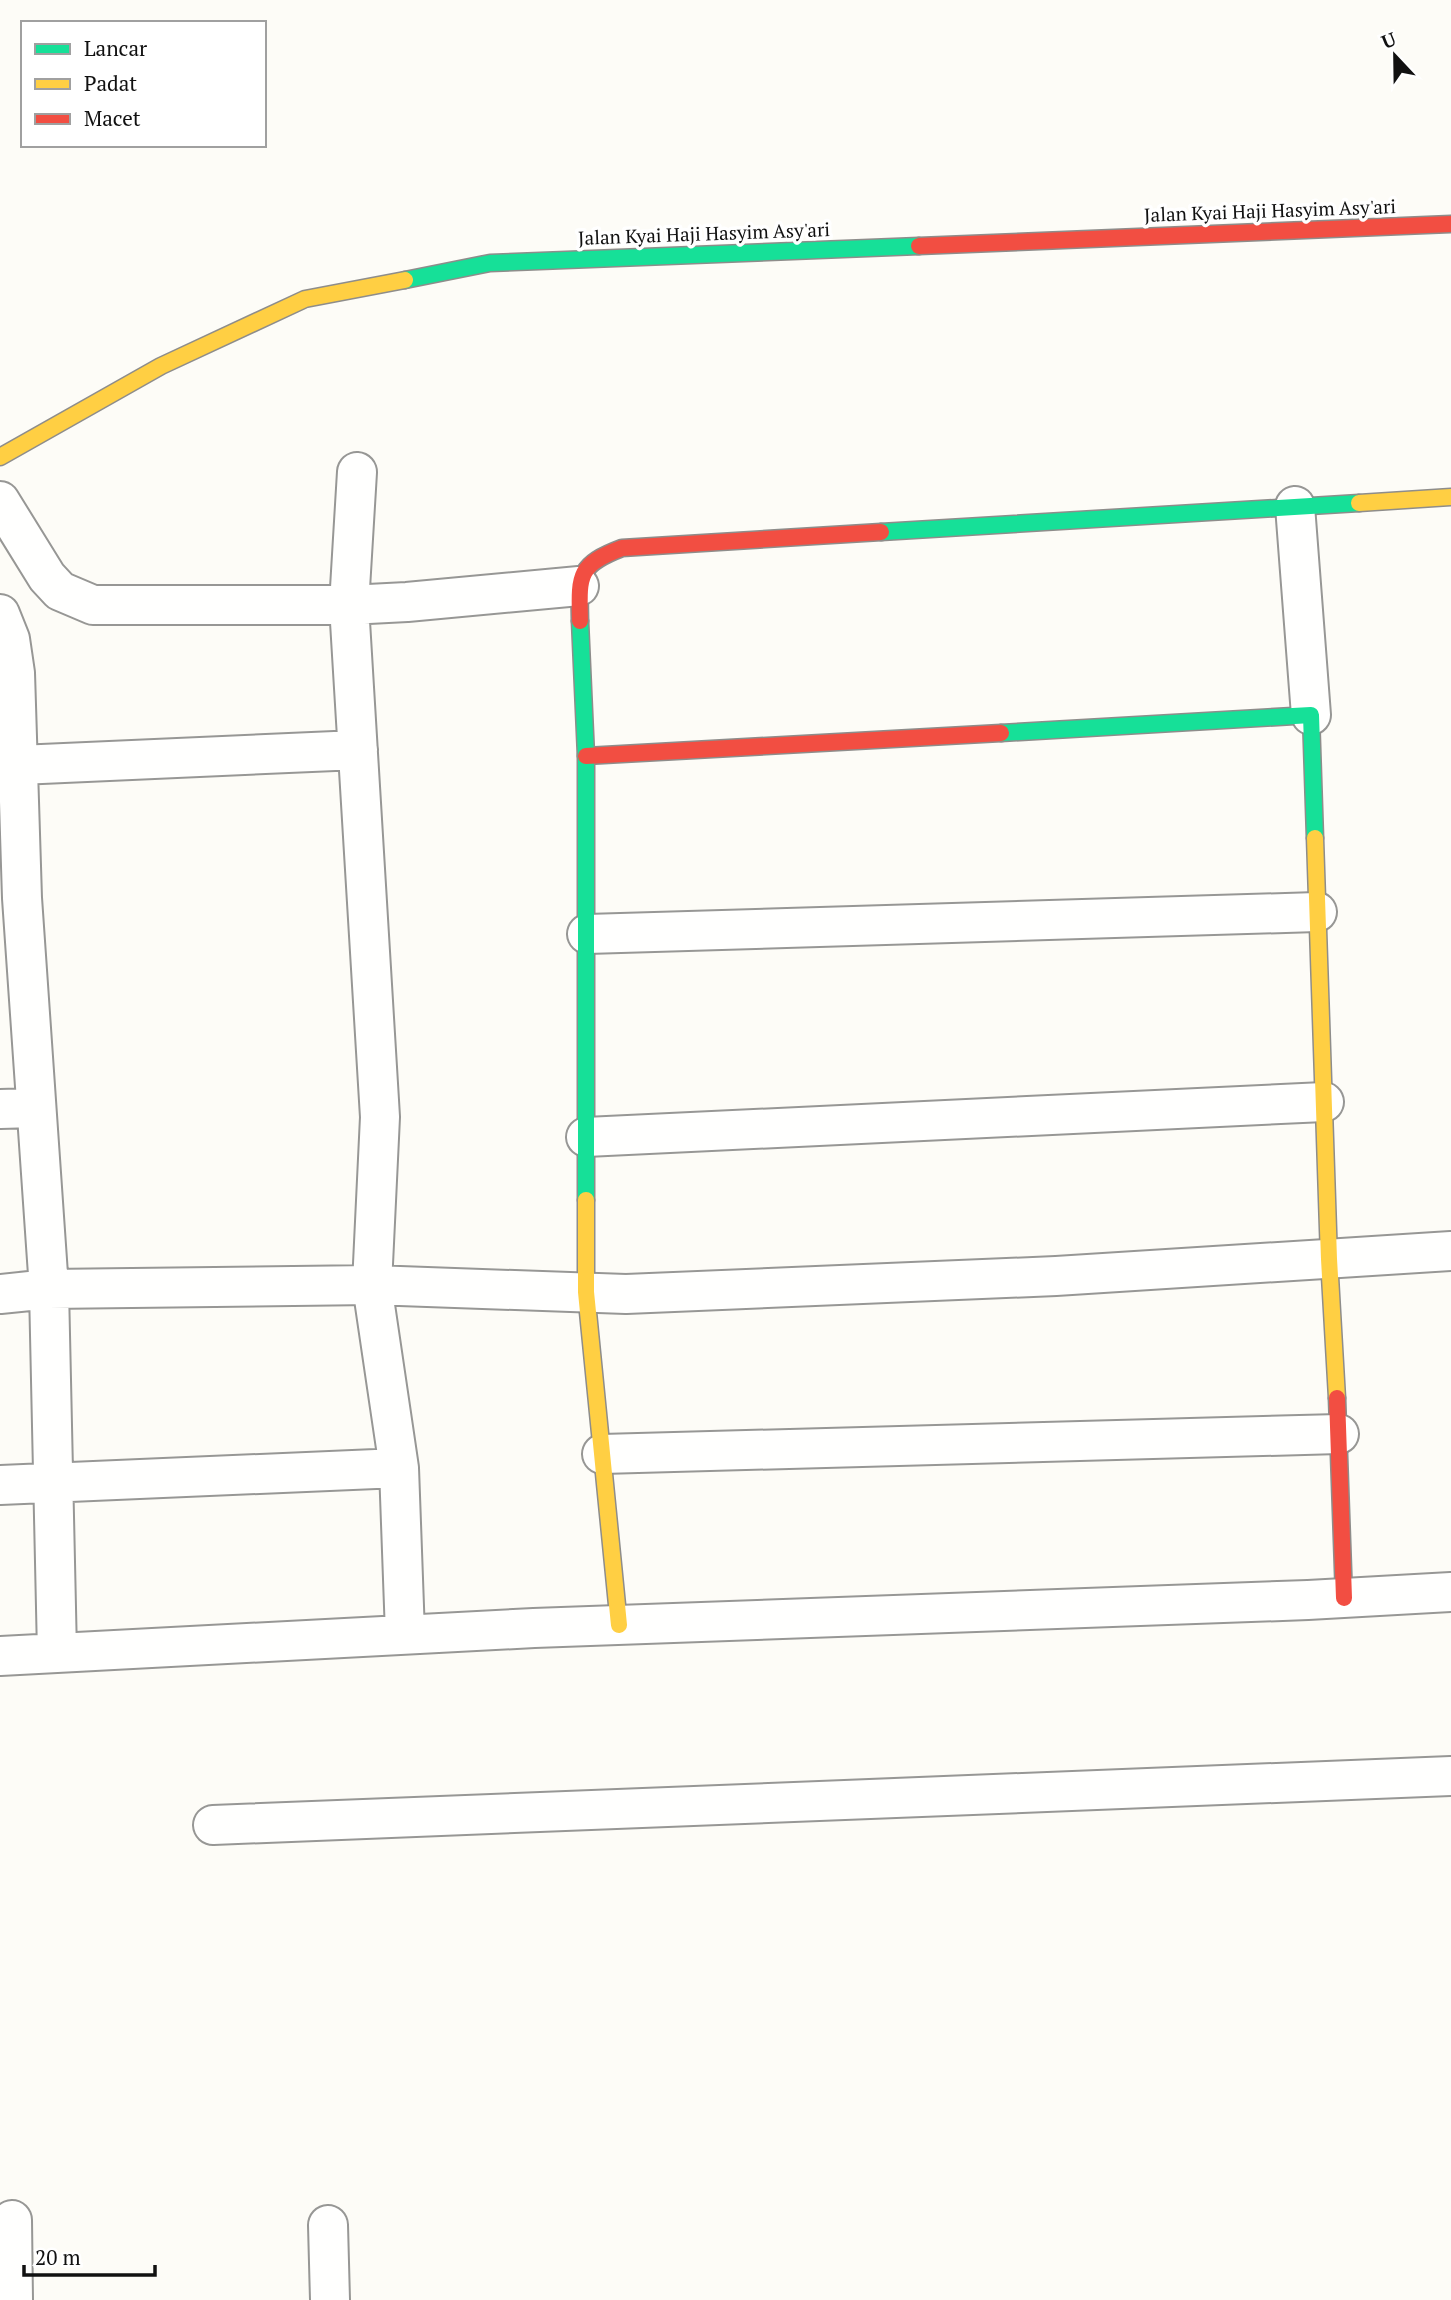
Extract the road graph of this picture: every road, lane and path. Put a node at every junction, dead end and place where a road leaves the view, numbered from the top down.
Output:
1 (1451, 224) edge
2 (0, 457) edge
3 (356, 472) dead end
4 (1451, 497) edge
5 (0, 501) edge
6 (1295, 506) junction
7 (47, 578) junction
8 (579, 586) junction
9 (349, 605) junction
10 (0, 608) edge
11 (0, 614) edge
12 (8, 674) edge
13 (1311, 715) junction
14 (358, 750) junction
15 (586, 756) junction
16 (19, 765) junction
17 (11, 899) edge
18 (1317, 912) junction
19 (587, 934) junction
20 (1324, 1102) junction
21 (18, 1109) edge
22 (586, 1137) junction
23 (1451, 1251) edge
24 (1329, 1259) junction
25 (372, 1285) junction
26 (49, 1289) junction
27 (586, 1292) junction
28 (0, 1294) edge
29 (1339, 1434) junction
30 (602, 1454) junction
31 (398, 1468) junction
32 (53, 1482) junction
33 (0, 1485) edge
34 (1451, 1592) edge
35 (1344, 1598) junction
36 (619, 1625) junction
37 (405, 1634) junction
38 (57, 1653) junction
39 (0, 1656) edge
40 (1451, 1776) edge
41 (213, 1825) dead end
42 (12, 2221) dead end
43 (328, 2225) dead end
44 (13, 2300) edge
45 (330, 2300) edge

1 - 2 main road, Jalan Kyai Haji Hasyim Asy'ari
3 - 9 street
4 - 6 main road
5 - 7 street
6 - 8 main road
6 - 13 street
7 - 9 street
7 - 10 street
8 - 9 street
8 - 15 main road
9 - 14 street
11 - 12 street
12 - 16 street
13 - 15 main road
13 - 18 main road
14 - 16 street
14 - 25 street
15 - 19 main road
16 - 17 street
17 - 21 street
18 - 19 street
18 - 20 main road
19 - 22 main road
20 - 22 street
20 - 24 main road
21 - 26 street
22 - 27 main road
23 - 24 street
24 - 27 street
24 - 29 main road
25 - 26 street
25 - 27 street
25 - 31 street
26 - 28 street
26 - 32 street
27 - 30 main road
29 - 30 street
29 - 35 main road
30 - 36 main road
31 - 32 street
31 - 37 street
32 - 33 street
32 - 38 street
34 - 35 street
35 - 36 street
36 - 37 street
37 - 38 street
38 - 39 street
40 - 41 street
42 - 44 street
43 - 45 street

